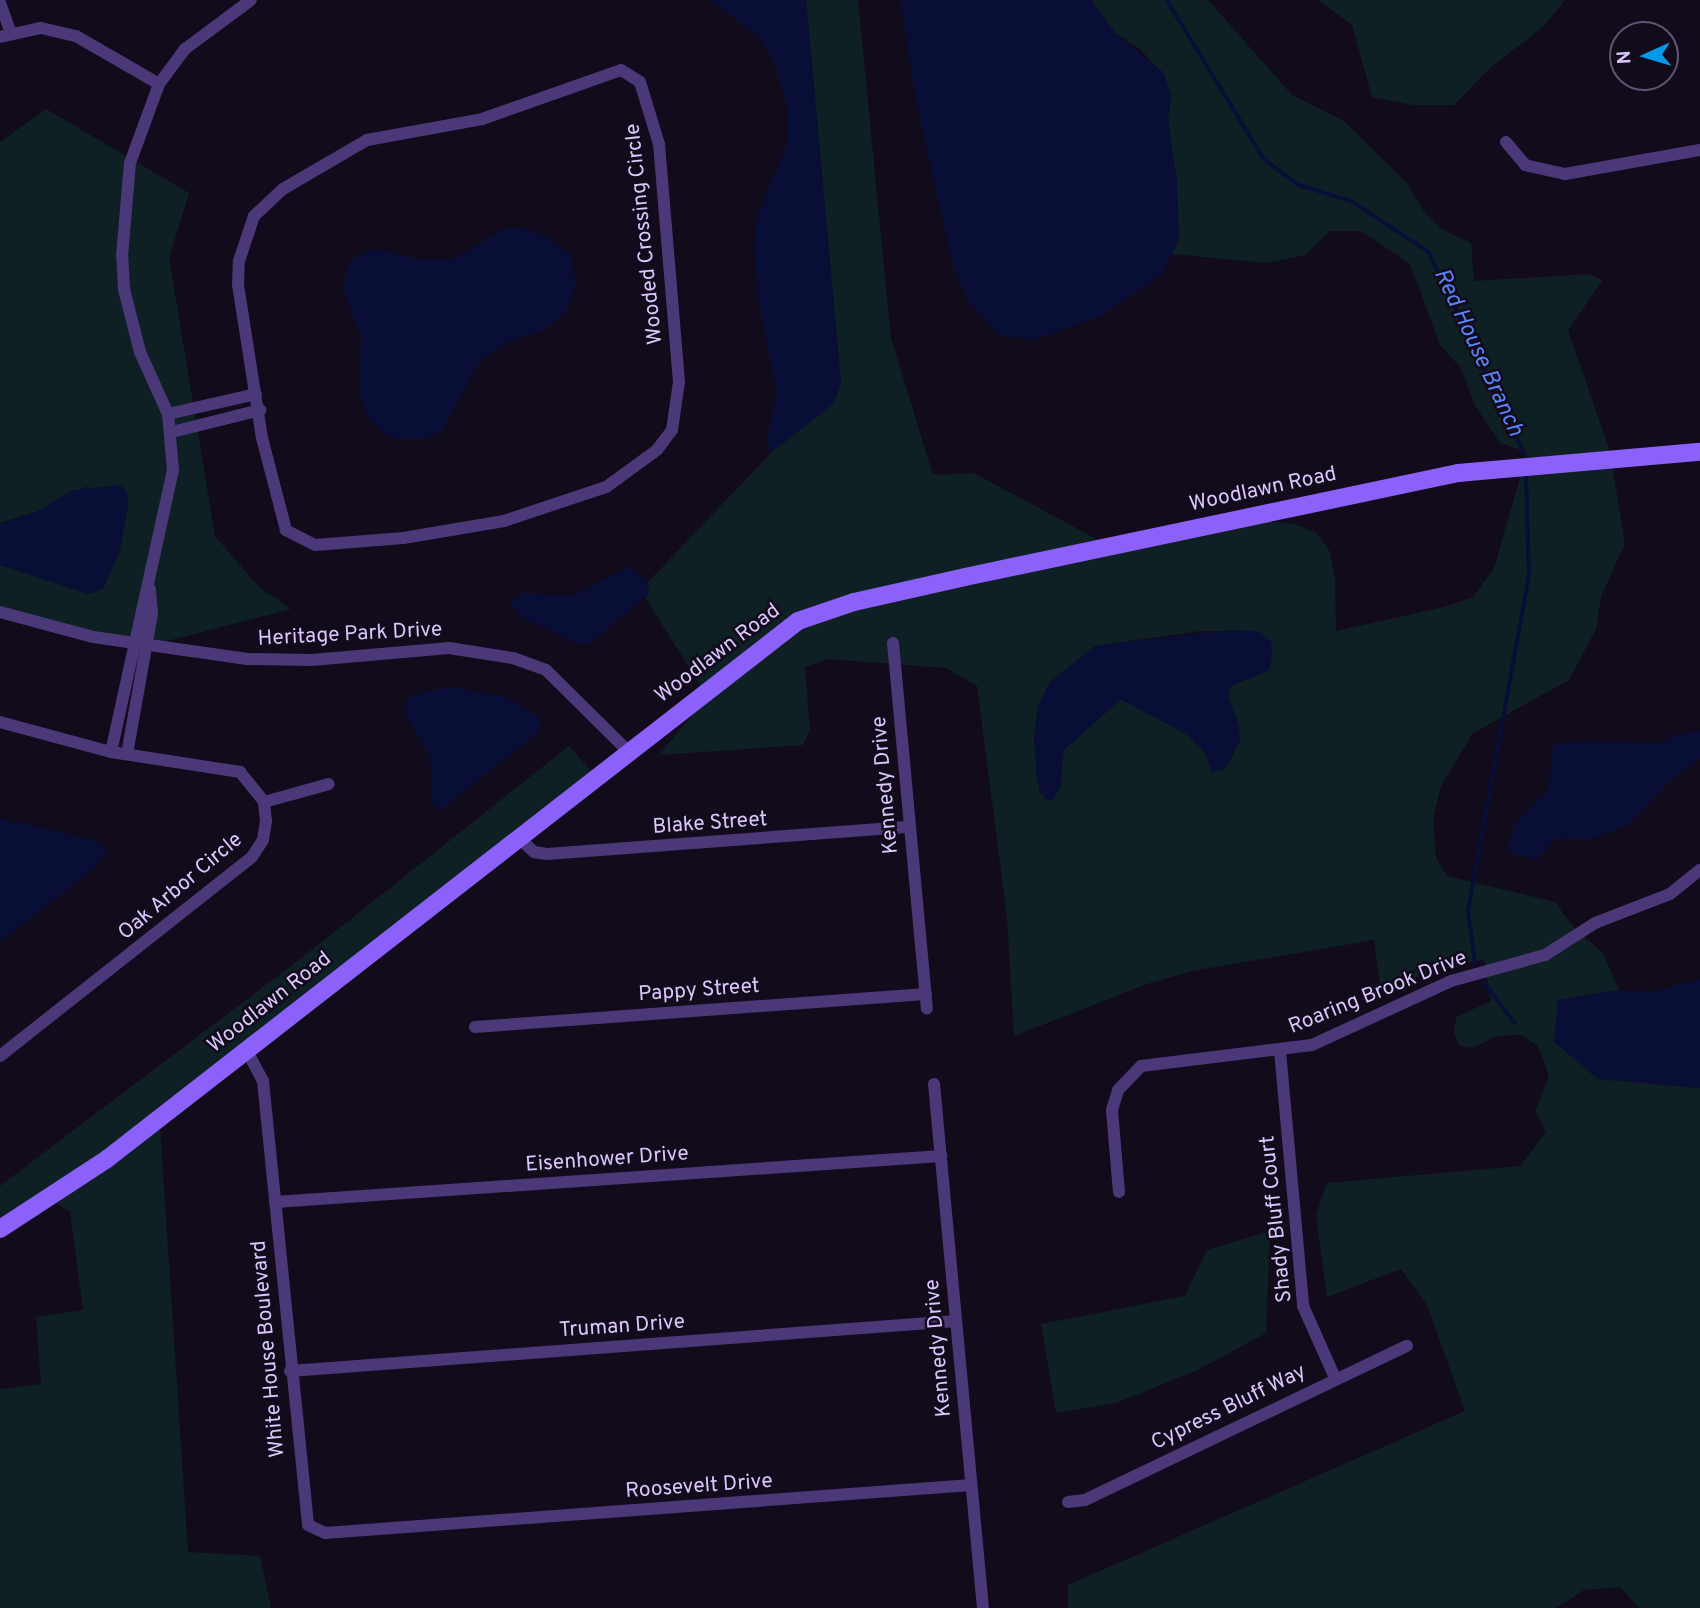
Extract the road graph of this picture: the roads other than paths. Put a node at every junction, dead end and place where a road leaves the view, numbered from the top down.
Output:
1 (251, 0) edge
2 (0, 3) edge
3 (5, 35) edge
4 (159, 83) junction
5 (1506, 142) dead end
6 (1700, 150) edge
7 (256, 394) junction
8 (260, 410) junction
9 (168, 414) junction
10 (172, 432) junction
11 (1700, 452) edge
12 (150, 586) junction
13 (0, 612) edge
14 (132, 643) junction
15 (892, 643) dead end
16 (146, 645) junction
17 (0, 722) edge
18 (111, 752) junction
19 (629, 752) junction
20 (127, 754) junction
21 (329, 784) dead end
22 (264, 802) junction
23 (909, 827) junction
24 (519, 838) junction
25 (1700, 870) edge
26 (926, 994) junction
27 (927, 1008) dead end
28 (475, 1027) dead end
29 (247, 1051) junction
30 (1280, 1051) junction
31 (0, 1056) edge
32 (934, 1084) dead end
33 (941, 1156) junction
34 (1119, 1192) dead end
35 (275, 1202) junction
36 (0, 1229) edge
37 (956, 1321) junction
38 (1406, 1346) dead end
39 (290, 1371) junction
40 (1335, 1378) junction
41 (971, 1485) junction
42 (1068, 1502) dead end
43 (429, 1527) joint
44 (982, 1608) edge

1 - 4 street
2 - 3 street
3 - 4 street
4 - 9 street
5 - 6 street
7 - 8 street, Wooded Crossing Circle
7 - 8 street, Wooded Crossing Circle
7 - 9 street
8 - 10 street
9 - 10 street
10 - 12 street
11 - 19 street, Woodlawn Road
12 - 14 street
12 - 16 street
13 - 14 street, Heritage Park Drive
14 - 16 street, Heritage Park Drive
14 - 18 street
15 - 23 street, Kennedy Drive
16 - 19 street, Heritage Park Drive
16 - 20 street
17 - 18 street
18 - 20 street
19 - 24 street, Woodlawn Road
20 - 22 street
21 - 22 street
22 - 31 street, Oak Arbor Circle
23 - 24 street, Blake Street
23 - 26 street, Kennedy Drive
24 - 29 street, Woodlawn Road
25 - 30 street, Roaring Brook Drive
26 - 27 street, Kennedy Drive
26 - 28 street, Pappy Street
29 - 35 street, White House Boulevard
29 - 36 street, Woodlawn Road
30 - 34 street, Roaring Brook Drive
30 - 40 street, Shady Bluff Court
32 - 33 street, Kennedy Drive
33 - 35 street, Eisenhower Drive
33 - 37 street, Kennedy Drive
35 - 39 street, White House Boulevard
37 - 39 street, Truman Drive
37 - 41 street, Kennedy Drive
38 - 40 street, Cypress Bluff Way
39 - 43 street, White House Boulevard
40 - 42 street, Cypress Bluff Way
41 - 43 street, Roosevelt Drive
41 - 44 street, Kennedy Drive

